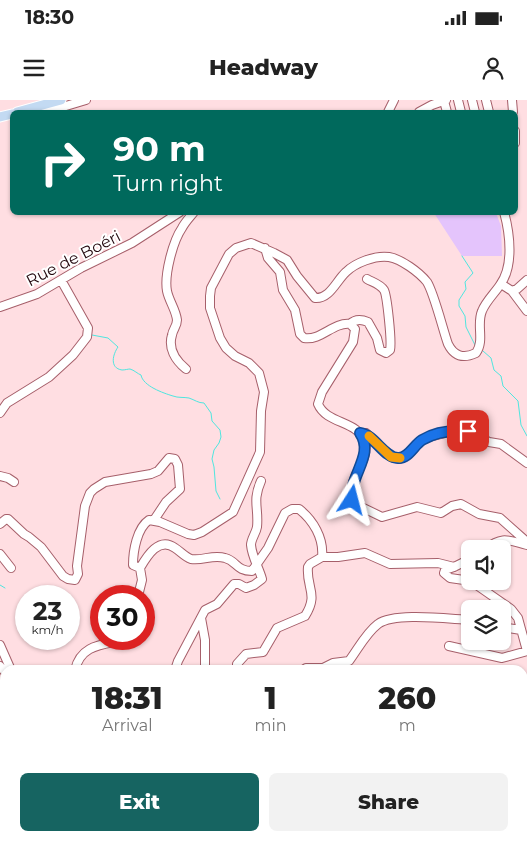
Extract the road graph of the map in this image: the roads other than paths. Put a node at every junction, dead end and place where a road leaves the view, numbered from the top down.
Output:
1 (61, 100) edge
2 (86, 100) edge
3 (437, 103) edge
4 (24, 110) edge
5 (53, 110) edge
6 (423, 110) edge
7 (176, 215) edge
8 (192, 215) edge
9 (505, 215) edge
10 (265, 248) junction
11 (366, 279) dead end
12 (61, 280) junction
13 (527, 280) edge
14 (501, 284) junction
15 (512, 291) junction
16 (0, 307) edge
17 (527, 311) edge
18 (350, 324) junction
19 (186, 368) dead end
20 (0, 413) edge
21 (360, 433) junction
22 (527, 463) edge
23 (0, 476) edge
24 (261, 481) dead end
25 (14, 482) dead end
26 (154, 520) junction
27 (0, 524) edge
28 (511, 541) edge
29 (527, 543) edge
30 (0, 554) edge
31 (322, 557) junction
32 (461, 564) edge
33 (257, 565) junction
34 (454, 567) junction
35 (11, 568) dead end
36 (140, 568) junction
37 (141, 585) edge
38 (201, 618) junction
39 (461, 620) edge
40 (511, 628) edge
41 (521, 630) junction
42 (0, 645) edge
43 (449, 646) dead end
44 (90, 649) edge
45 (527, 651) edge
46 (9, 665) edge
47 (76, 665) edge
48 (177, 665) edge
49 (205, 665) edge
50 (238, 665) edge
51 (329, 665) edge

1 - 4 main road
2 - 5 street
3 - 6 street
7 - 12 street, Rue de Boéri
8 - 19 street
9 - 14 street
10 - 14 street
10 - 18 street
10 - 26 street
11 - 18 street
12 - 16 street, Rue de Boéri
12 - 20 street
13 - 15 street
14 - 15 street
15 - 17 street
18 - 21 street
21 - 22 street
21 - 29 street
23 - 25 street
24 - 33 street
26 - 27 street
26 - 36 street
28 - 29 street
30 - 35 street
31 - 33 street
31 - 34 street
31 - 50 street
32 - 34 street
33 - 36 street
33 - 38 street
34 - 41 street
36 - 37 street
38 - 48 street
38 - 49 street
39 - 51 street
40 - 41 street
41 - 45 street
42 - 46 street
43 - 45 street
44 - 47 street

